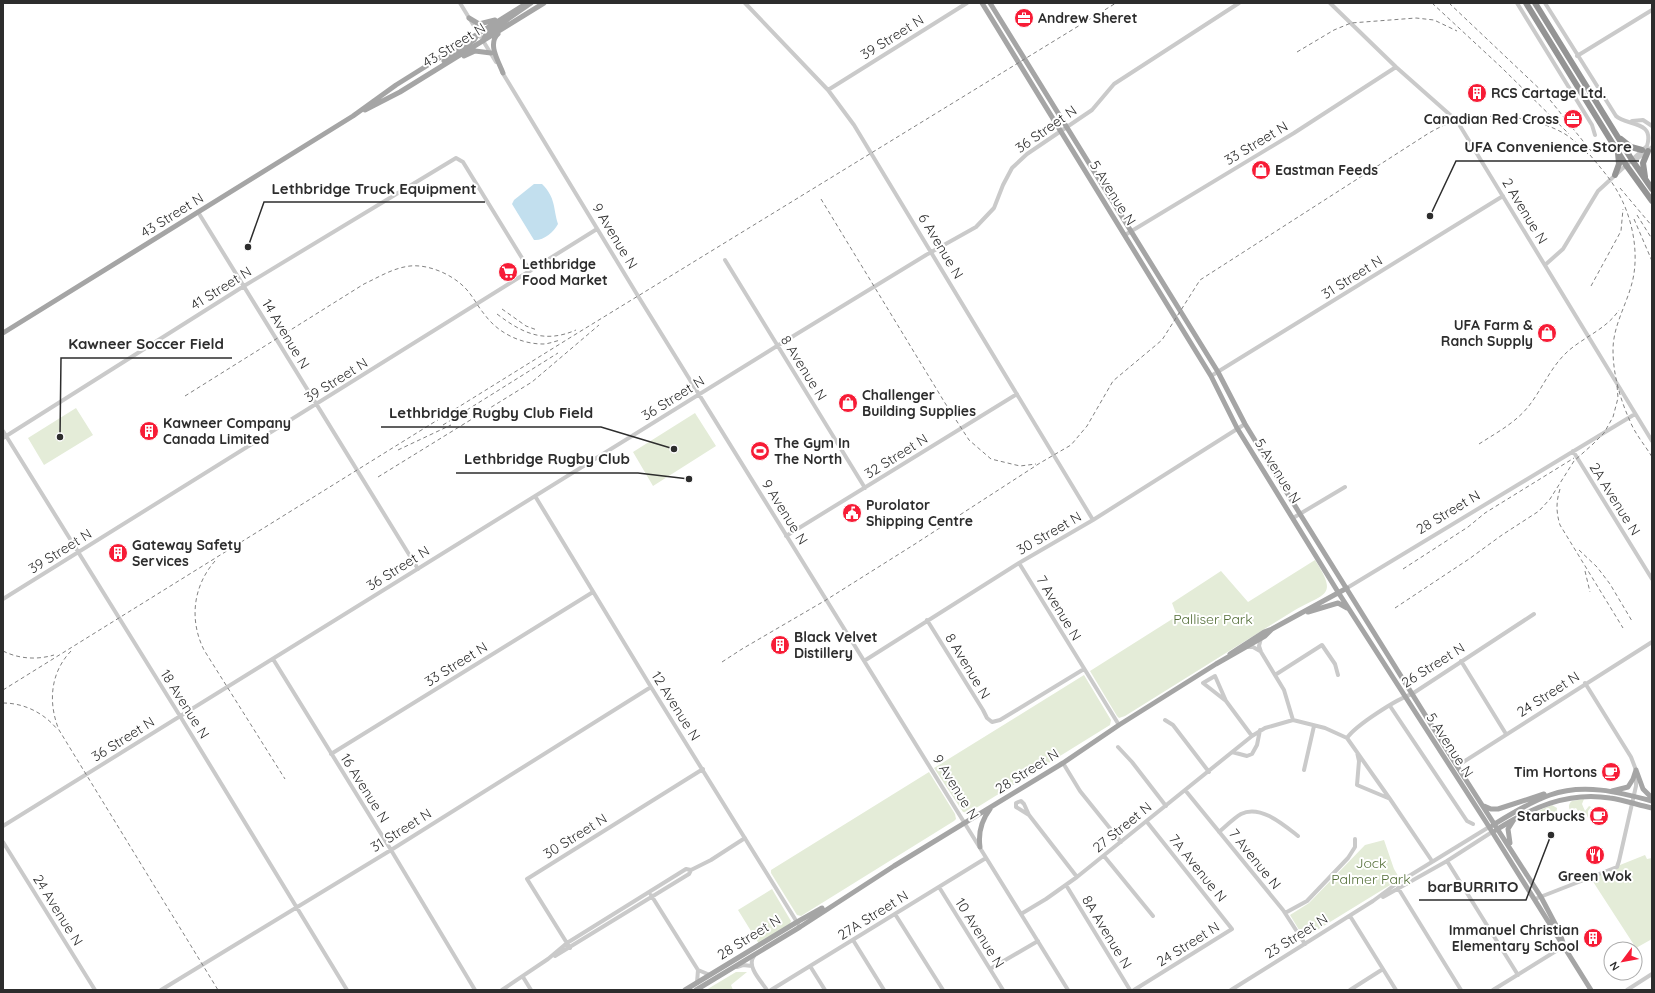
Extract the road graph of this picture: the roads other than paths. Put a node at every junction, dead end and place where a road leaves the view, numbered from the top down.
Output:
1 (460, 3) edge
2 (527, 3) edge
3 (531, 3) edge
4 (544, 3) edge
5 (967, 3) edge
6 (982, 3) edge
7 (990, 3) edge
8 (1239, 3) edge
9 (1330, 3) edge
10 (1517, 3) edge
11 (1526, 3) edge
12 (1535, 3) edge
13 (1545, 3) edge
14 (747, 4) edge
15 (1652, 10) edge
16 (504, 17) junction
17 (469, 18) junction
18 (503, 28) junction
19 (478, 33) junction
20 (484, 41) junction
21 (491, 53) junction
22 (1577, 56) junction
23 (456, 58) junction
24 (1396, 67) junction
25 (503, 73) junction
26 (426, 77) junction
27 (828, 90) junction
28 (353, 116) junction
29 (1632, 122) junction
30 (1652, 126) edge
31 (1066, 127) junction
32 (1060, 131) junction
33 (1614, 131) junction
34 (1595, 135) dead end
35 (1647, 149) edge
36 (1618, 151) junction
37 (1632, 160) junction
38 (1626, 165) junction
39 (1615, 175) junction
40 (1650, 187) edge
41 (1503, 196) junction
42 (1652, 201) edge
43 (198, 212) junction
44 (597, 229) junction
45 (1128, 233) junction
46 (932, 253) junction
47 (724, 260) dead end
48 (1544, 265) junction
49 (530, 271) junction
50 (244, 286) junction
51 (3, 333) edge
52 (777, 346) junction
53 (1218, 372) junction
54 (1212, 376) junction
55 (1017, 394) junction
56 (699, 395) junction
57 (316, 405) junction
58 (1635, 414) junction
59 (1245, 424) junction
60 (1237, 428) junction
61 (3, 431) edge
62 (5, 437) edge
63 (1652, 441) edge
64 (1573, 451) junction
65 (1345, 487) dead end
66 (865, 488) junction
67 (535, 496) junction
68 (1300, 514) junction
69 (1293, 518) junction
70 (1093, 520) junction
71 (786, 536) junction
72 (78, 552) junction
73 (1019, 563) junction
74 (418, 569) junction
75 (1652, 579) edge
76 (1347, 588) junction
77 (594, 592) junction
78 (1338, 592) junction
79 (3, 599) edge
80 (1350, 611) junction
81 (1534, 614) dead end
82 (1295, 615) junction
83 (927, 620) junction
84 (1272, 629) junction
85 (1261, 638) junction
86 (1652, 642) edge
87 (1248, 647) junction
88 (1261, 652) junction
89 (272, 659) junction
90 (864, 660) junction
91 (1461, 661) junction
92 (1216, 664) junction
93 (1084, 669) junction
94 (1338, 674) dead end
95 (1275, 675) junction
96 (1585, 683) junction
97 (651, 687) junction
98 (1412, 694) junction
99 (1404, 696) junction
100 (1226, 701) junction
101 (1390, 706) junction
102 (180, 716) junction
103 (1165, 720) dead end
104 (1293, 720) junction
105 (1119, 725) junction
106 (1314, 726) junction
107 (1260, 730) junction
108 (1506, 734) junction
109 (1252, 736) junction
110 (1347, 738) junction
111 (1118, 747) dead end
112 (1356, 749) junction
113 (1232, 752) junction
114 (331, 754) junction
115 (1063, 763) junction
116 (1457, 766) junction
117 (703, 769) junction
118 (1304, 770) dead end
119 (1636, 770) junction
120 (1209, 772) junction
121 (1185, 790) junction
122 (1557, 792) junction
123 (1610, 792) junction
124 (1634, 796) junction
125 (1652, 798) edge
126 (1390, 799) junction
127 (1652, 801) edge
128 (1632, 803) junction
129 (1483, 805) junction
130 (992, 806) junction
131 (1166, 806) junction
132 (1652, 808) edge
133 (1028, 815) dead end
134 (1514, 818) junction
135 (1147, 822) junction
136 (965, 823) junction
137 (1472, 824) dead end
138 (3, 826) edge
139 (1497, 826) junction
140 (1489, 827) junction
141 (1219, 832) junction
142 (1492, 832) junction
143 (1298, 836) dead end
144 (745, 838) junction
145 (1355, 839) dead end
146 (3, 842) edge
147 (1121, 842) junction
148 (980, 848) junction
149 (391, 850) junction
150 (1513, 851) junction
151 (1104, 856) junction
152 (986, 858) junction
153 (1432, 861) junction
154 (1447, 861) junction
155 (691, 870) junction
156 (1077, 877) junction
157 (1396, 884) junction
158 (1066, 886) junction
159 (939, 887) junction
160 (1399, 889) junction
161 (649, 891) junction
162 (652, 897) junction
163 (1541, 897) junction
164 (1535, 900) junction
165 (1373, 901) junction
166 (296, 907) junction
167 (1286, 913) junction
168 (895, 914) junction
169 (1021, 914) junction
170 (1153, 916) dead end
171 (1350, 916) junction
172 (798, 924) junction
173 (1232, 929) joint
174 (853, 940) junction
175 (1038, 940) junction
176 (567, 943) junction
177 (1305, 944) junction
178 (1564, 946) junction
179 (570, 948) junction
180 (758, 952) junction
181 (548, 959) junction
182 (752, 966) junction
183 (810, 966) junction
184 (733, 968) junction
185 (698, 970) junction
186 (990, 970) junction
187 (1383, 970) junction
188 (1652, 974) edge
189 (710, 975) junction
190 (1518, 976) junction
191 (523, 977) junction
192 (696, 983) junction
193 (94, 990) edge
194 (161, 990) edge
195 (347, 990) edge
196 (475, 990) edge
197 (502, 990) edge
198 (531, 990) edge
199 (685, 990) edge
200 (696, 990) edge
201 (767, 990) edge
202 (771, 990) edge
203 (825, 990) edge
204 (884, 990) edge
205 (943, 990) edge
206 (1003, 990) edge
207 (1068, 990) edge
208 (1130, 990) edge
209 (1134, 990) edge
210 (1231, 990) edge
211 (1350, 990) edge
212 (1396, 990) edge
213 (1461, 990) edge
214 (1493, 990) edge
215 (1591, 990) edge
216 (1627, 990) edge

1 - 17 street, 9 Avenue N
2 - 16 main road, 43 Street N
3 - 20 main road
4 - 18 main road, 43 Street N
5 - 27 street, 39 Street N
6 - 32 main road, 5 Avenue N
7 - 31 main road, 5 Avenue N
8 - 31 street, 36 Street N
9 - 24 street, 2 Avenue N
10 - 34 street
11 - 36 highway
12 - 33 highway
13 - 22 street
14 - 27 street, 6 Avenue N
15 - 22 street
16 - 17 main road
16 - 19 main road, 43 Street N
17 - 19 street, 9 Avenue N
18 - 20 main road, 43 Street N
18 - 25 main road
19 - 20 street, 9 Avenue N
19 - 26 main road
19 - 28 main road, 43 Street N
20 - 21 street, 9 Avenue N
20 - 23 main road, 43 Street N
21 - 23 main road
21 - 25 street, 9 Avenue N
22 - 29 street
23 - 26 main road, 43 Street N
24 - 41 street, 2 Avenue N
24 - 45 street, 33 Street N
25 - 44 street, 9 Avenue N
26 - 28 main road, 43 Street N
27 - 46 street, 6 Avenue N
28 - 43 main road, 43 Street N
29 - 30 street
29 - 35 street
31 - 32 street, 36 Street N
31 - 45 main road, 5 Avenue N
32 - 45 main road, 5 Avenue N
32 - 46 street, 36 Street N
33 - 35 highway
33 - 37 highway
35 - 37 street
35 - 40 highway
36 - 38 highway
36 - 39 highway
37 - 38 street
37 - 40 highway
38 - 39 street
38 - 42 highway
39 - 48 street
41 - 48 street, 2 Avenue N
41 - 53 street, 31 Street N
43 - 50 street, 14 Avenue N
43 - 51 main road, 43 Street N
44 - 49 street, 39 Street N
44 - 56 street, 9 Avenue N
45 - 53 main road, 5 Avenue N
45 - 54 main road, 5 Avenue N
46 - 52 street, 36 Street N
46 - 55 street, 6 Avenue N
47 - 52 street, 8 Avenue N
48 - 58 street, 2 Avenue N
49 - 50 street, 41 Street N
49 - 57 street, 39 Street N
50 - 57 street, 14 Avenue N
50 - 62 street, 41 Street N
52 - 56 street, 36 Street N
52 - 66 street, 8 Avenue N
53 - 54 street, 31 Street N
53 - 59 main road, 5 Avenue N
54 - 60 main road, 5 Avenue N
55 - 66 street, 32 Street N
55 - 70 street, 6 Avenue N
56 - 67 street, 36 Street N
56 - 71 street, 9 Avenue N
57 - 72 street, 39 Street N
57 - 74 street, 14 Avenue N
58 - 63 street, 2 Avenue N
58 - 64 street, 28 Street N
59 - 60 street, 30 Street N
59 - 68 main road, 5 Avenue N
60 - 69 main road, 5 Avenue N
60 - 70 street, 30 Street N
61 - 62 street, 18 Avenue N
62 - 72 street, 18 Avenue N
64 - 75 street, 2A Avenue N
64 - 76 street, 28 Street N
65 - 68 street
66 - 71 street, 32 Street N
67 - 74 street, 36 Street N
67 - 77 street, 12 Avenue N
68 - 69 street
68 - 76 main road, 5 Avenue N
69 - 78 main road, 5 Avenue N
70 - 73 street, 30 Street N
71 - 90 street, 9 Avenue N
72 - 79 street, 39 Street N
72 - 102 street, 18 Avenue N
73 - 83 street, 30 Street N
73 - 93 street, 7 Avenue N
74 - 89 street, 36 Street N
76 - 78 main road, 28 Street N
76 - 98 main road, 5 Avenue N
77 - 97 street, 12 Avenue N
77 - 114 street, 33 Street N
78 - 80 main road, 5 Avenue N
78 - 82 main road, 28 Street N
80 - 82 main road
80 - 99 main road, 5 Avenue N
81 - 91 street, 26 Street N
82 - 84 main road, 28 Street N
83 - 90 street, 30 Street N
83 - 93 street, 8 Avenue N
84 - 85 main road, 28 Street N
84 - 92 main road, 28 Street N
85 - 87 main road, 28 Street N
85 - 88 street
86 - 96 street, 24 Street N
87 - 88 street
87 - 92 main road, 28 Street N
88 - 95 street
89 - 102 street, 36 Street N
89 - 114 street, 16 Avenue N
90 - 136 street, 9 Avenue N
91 - 98 street, 26 Street N
91 - 108 street
92 - 105 main road, 28 Street N
93 - 105 street, 7 Avenue N
94 - 95 street
95 - 104 street
96 - 108 street, 24 Street N
96 - 119 street
97 - 117 street, 12 Avenue N
97 - 149 street, 31 Street N
98 - 99 street, 26 Street N
98 - 116 main road, 5 Avenue N
99 - 101 street, 26 Street N
99 - 140 main road, 5 Avenue N
100 - 100 street
100 - 109 street
101 - 110 street, 26 Street N
101 - 137 street, 5 Avenue N
102 - 138 street, 36 Street N
102 - 166 street, 18 Avenue N
103 - 120 street
104 - 106 street
104 - 107 street, 27 Street N
105 - 115 main road, 28 Street N
106 - 110 street
106 - 118 street
107 - 109 street, 27 Street N
107 - 113 street
108 - 116 street, 24 Street N
109 - 113 street, 27 Street N
110 - 112 street
111 - 131 street
112 - 126 street
112 - 126 street
113 - 120 street, 27 Street N
114 - 149 street, 16 Avenue N
115 - 130 main road, 28 Street N
115 - 147 street
116 - 129 main road, 5 Avenue N
117 - 144 street, 12 Avenue N
117 - 176 street, 30 Street N
119 - 123 main road
119 - 124 street
119 - 125 main road
120 - 121 street, 27 Street N
121 - 131 street, 27 Street N
121 - 141 street, 7 Avenue N
122 - 123 main road
122 - 129 main road
122 - 139 main road
123 - 124 main road
124 - 127 main road
124 - 128 street
126 - 153 street
128 - 132 main road
128 - 134 main road
128 - 163 street
129 - 139 main road, 5 Avenue N
130 - 136 main road, 28 Street N
130 - 148 main road
131 - 135 street, 27 Street N
133 - 156 street
134 - 139 main road
134 - 150 main road
135 - 147 street, 27 Street N
135 - 173 street, 7A Avenue N
136 - 148 street, 9 Avenue N
136 - 172 main road, 28 Street N
139 - 140 main road
139 - 142 main road
139 - 150 main road, 5 Avenue N
140 - 142 main road, 5 Avenue N
140 - 153 street, 23 Street N
141 - 143 street
141 - 167 street, 7 Avenue N
142 - 154 street, 23 Street N
142 - 164 main road, 5 Avenue N
144 - 155 street
144 - 172 street, 12 Avenue N
145 - 167 street
146 - 193 street, 24 Avenue N
147 - 151 street, 27 Street N
148 - 152 street, 9 Avenue N
149 - 166 street, 31 Street N
149 - 196 street, 16 Avenue N
150 - 163 main road, 5 Avenue N
151 - 156 street, 27 Street N
151 - 170 street
152 - 159 street, 27A Street N
152 - 169 street, 9 Avenue N
153 - 157 street, 23 Street N
154 - 160 street, 23 Street N
154 - 190 street
155 - 161 street
155 - 162 street
156 - 158 street, 27 Street N
157 - 160 street
157 - 165 street, 23 Street N
158 - 169 street, 27 Street N
158 - 208 street, 8A Avenue N
159 - 168 street, 27A Street N
159 - 186 street, 10 Avenue N
160 - 165 street, 23 Street N
160 - 213 street
161 - 162 street
161 - 176 street
162 - 179 street
162 - 185 street
163 - 164 street
163 - 178 main road, 5 Avenue N
164 - 178 main road, 5 Avenue N
165 - 171 street, 23 Street N
166 - 194 street, 31 Street N
166 - 195 street, 18 Avenue N
167 - 177 street, 7 Avenue N
168 - 174 street, 27A Street N
168 - 205 street
169 - 175 street, 9 Avenue N
171 - 177 street, 23 Street N
171 - 187 street
172 - 180 main road, 28 Street N
172 - 189 main road, 28 Street N
173 - 209 street, 24 Street N
174 - 183 street, 27A Street N
174 - 204 street
175 - 186 street
175 - 207 street, 9 Avenue N
176 - 179 street, 30 Street N
176 - 181 street
177 - 210 street, 23 Street N
178 - 190 street
178 - 215 main road, 5 Avenue N
179 - 181 street
180 - 182 street
180 - 184 main road, 28 Street N
181 - 191 street
182 - 184 street
182 - 201 street
183 - 202 street, 27A Street N
183 - 203 street
184 - 200 main road, 28 Street N
185 - 189 street
185 - 192 street
186 - 206 street, 10 Avenue N
187 - 211 street
187 - 212 street
188 - 216 street
189 - 192 main road, 28 Street N
190 - 214 street
191 - 197 street
191 - 198 street
192 - 199 main road, 28 Street N

